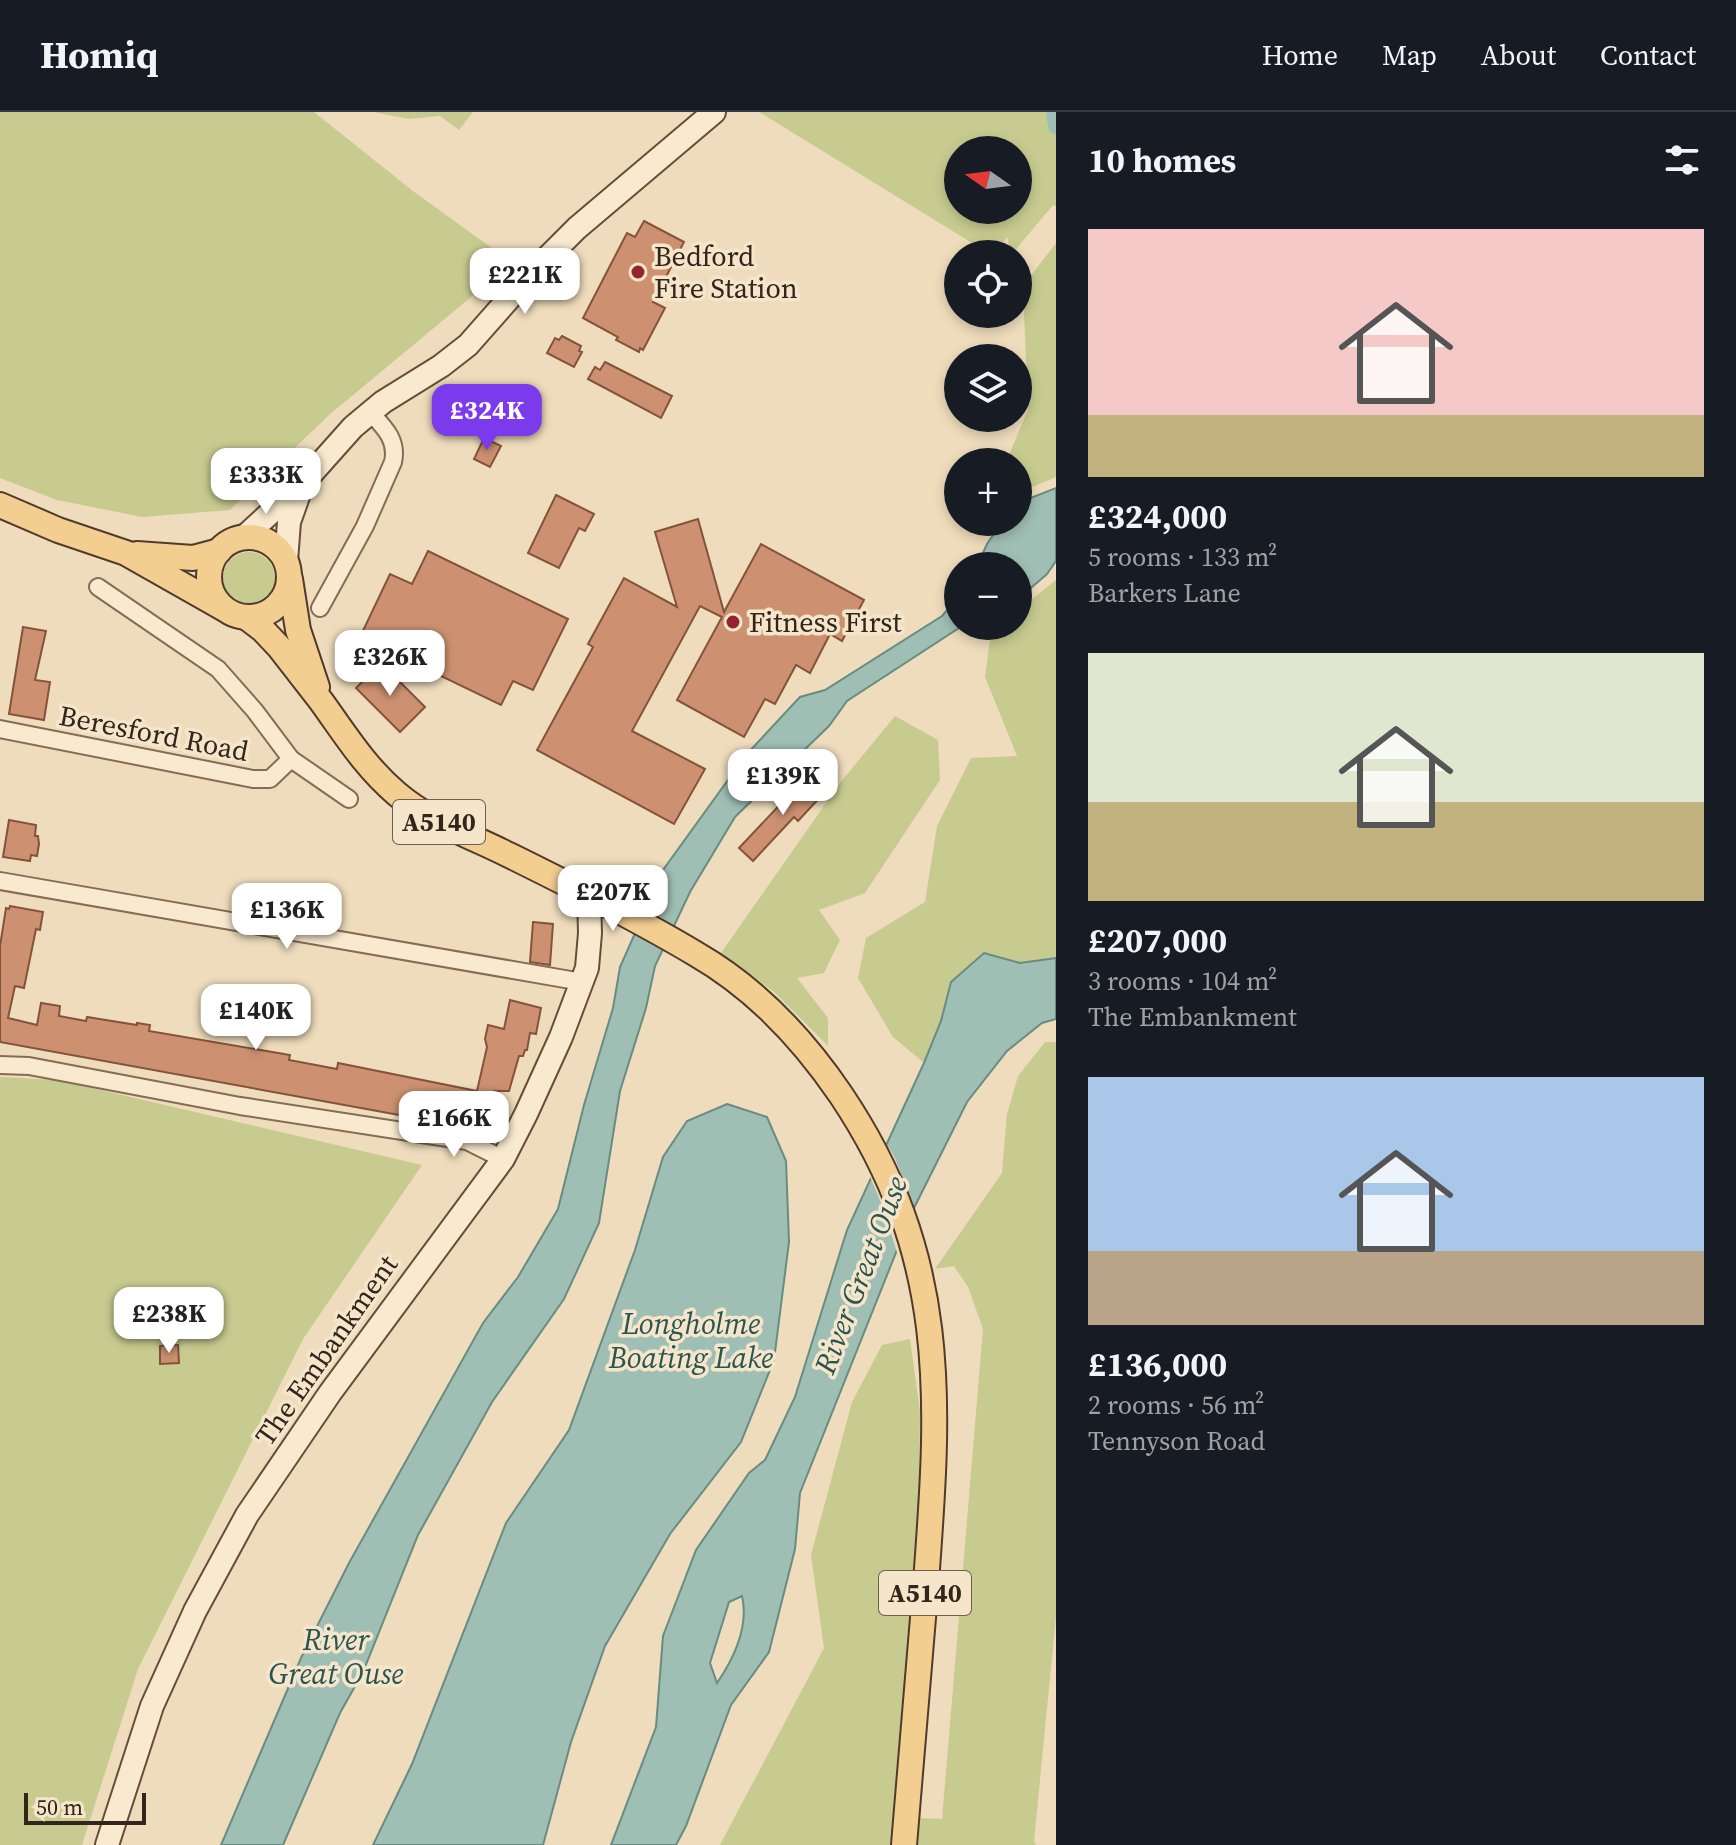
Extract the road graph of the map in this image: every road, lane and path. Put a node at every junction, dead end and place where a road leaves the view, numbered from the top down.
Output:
1 (714, 112) edge
2 (370, 412) junction
3 (303, 483) junction
4 (1, 510) edge
5 (243, 538) junction
6 (219, 551) junction
7 (126, 553) junction
8 (288, 569) junction
9 (98, 587) dead end
10 (320, 608) dead end
11 (236, 613) junction
12 (323, 704) junction
13 (0, 729) edge
14 (291, 759) junction
15 (349, 799) dead end
16 (0, 881) edge
17 (589, 896) junction
18 (582, 982) junction
19 (0, 1065) edge
20 (503, 1159) junction
21 (107, 1845) edge
22 (904, 1845) edge

1 - 2 street
2 - 3 street
2 - 10 street
3 - 5 street
3 - 8 street
4 - 7 main road, A5140
5 - 6 main road
5 - 8 main road
6 - 7 main road, A5140
6 - 11 main road
7 - 11 main road, A5140
8 - 11 main road
8 - 12 main road, A5140
9 - 14 street, Beresford Road
11 - 12 main road, A5140
12 - 17 main road, A5140
13 - 14 street, Beresford Road
14 - 15 street, Beresford Road
16 - 18 street
17 - 18 street, The Embankment
17 - 22 main road, A5140
18 - 20 street, The Embankment
19 - 20 street
20 - 21 street, The Embankment

